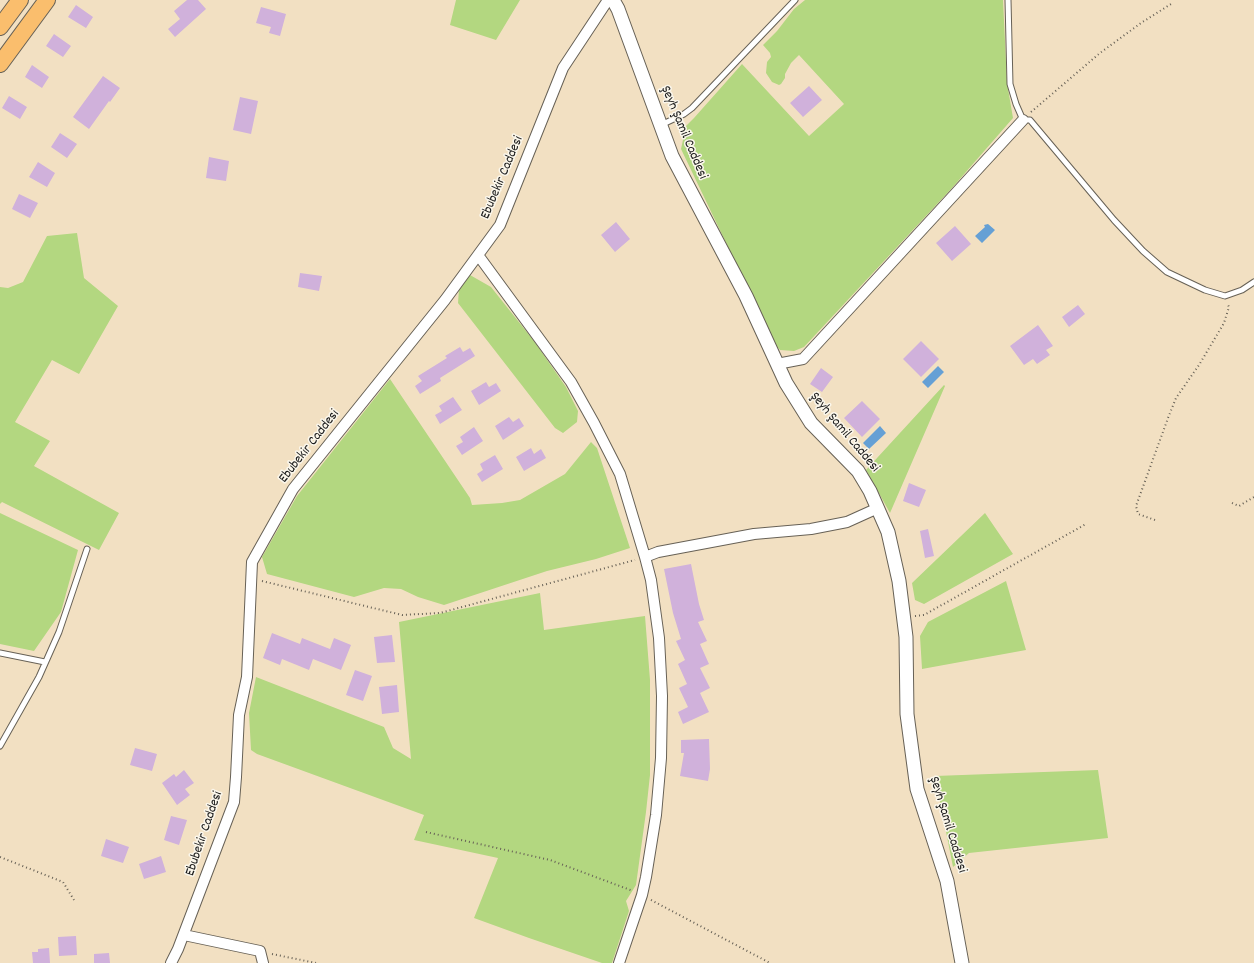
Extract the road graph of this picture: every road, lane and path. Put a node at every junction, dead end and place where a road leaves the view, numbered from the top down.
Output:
1 (20, 0) edge
2 (48, 0) edge
3 (608, 0) edge
4 (613, 0) edge
5 (795, 0) edge
6 (1008, 0) edge
7 (1171, 4) dead end
8 (0, 27) edge
9 (0, 64) edge
10 (1023, 120) junction
11 (661, 125) junction
12 (478, 255) junction
13 (1254, 282) edge
14 (1225, 296) junction
15 (777, 364) junction
16 (1254, 497) edge
17 (1232, 503) dead end
18 (878, 508) junction
19 (1155, 520) dead end
20 (1086, 524) dead end
21 (87, 549) dead end
22 (645, 557) junction
23 (252, 579) junction
24 (904, 618) junction
25 (0, 653) edge
26 (45, 662) junction
27 (0, 746) edge
28 (426, 832) dead end
29 (0, 857) edge
30 (642, 895) junction
31 (74, 900) dead end
32 (184, 935) junction
33 (260, 951) junction
34 (171, 963) edge
35 (263, 963) edge
36 (316, 963) edge
37 (619, 963) edge
38 (770, 963) edge
39 (962, 963) edge

1 - 8 main road
2 - 9 main road
3 - 12 street, Ebubekir Caddesi
4 - 11 street, Şeyh Şamil Caddesi
5 - 11 lane
6 - 10 lane
7 - 10 path
10 - 14 lane
10 - 15 street
11 - 15 street, Şeyh Şamil Caddesi
12 - 22 street
12 - 23 street, Ebubekir Caddesi
13 - 14 lane
14 - 19 path
15 - 18 street, Şeyh Şamil Caddesi
16 - 17 path
18 - 22 street
18 - 24 street, Şeyh Şamil Caddesi
20 - 24 path
21 - 26 lane
22 - 23 path
22 - 30 street
23 - 32 street, Ebubekir Caddesi
24 - 39 street, Şeyh Şamil Caddesi
25 - 26 lane
26 - 27 lane
28 - 30 path
29 - 31 path
30 - 37 street
30 - 38 path
32 - 33 street
32 - 34 street, Ebubekir Caddesi
33 - 35 street
33 - 36 path

